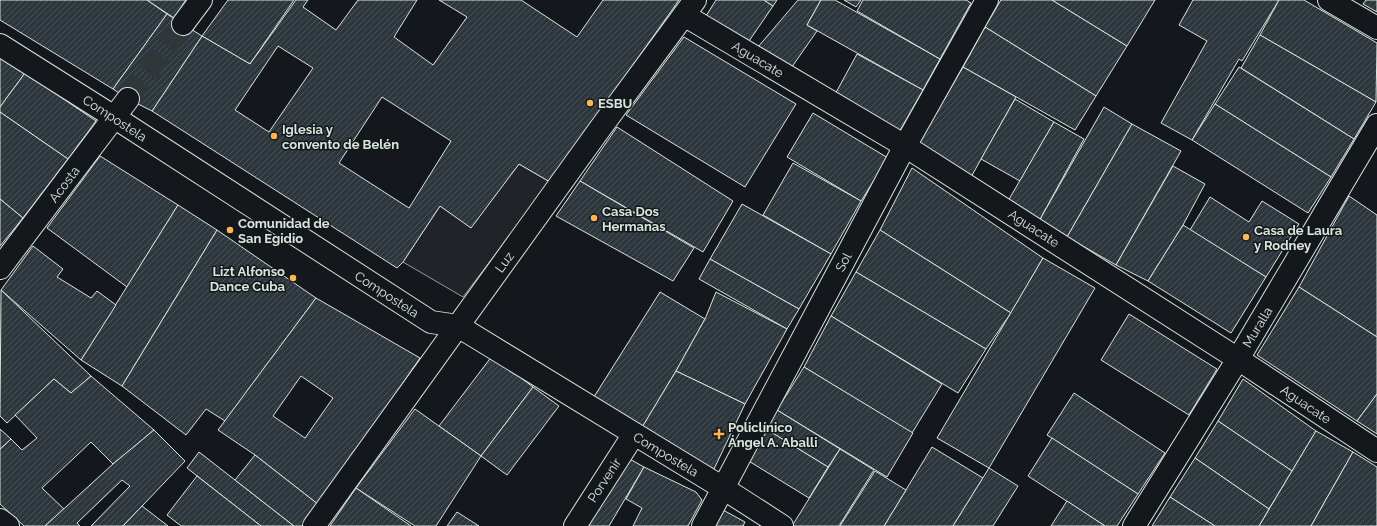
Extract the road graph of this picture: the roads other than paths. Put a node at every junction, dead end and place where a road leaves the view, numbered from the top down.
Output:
1 (201, 0) edge
2 (987, 0) edge
3 (1329, 0) edge
4 (690, 8) edge
5 (183, 24) tunnel mouth
6 (1377, 28) edge
7 (0, 45) edge
8 (128, 99) tunnel mouth
9 (114, 117) junction
10 (1377, 125) edge
11 (905, 146) junction
12 (0, 268) edge
13 (458, 326) junction
14 (1238, 359) junction
15 (634, 434) junction
16 (1377, 451) edge
17 (723, 488) junction
18 (0, 520) edge
19 (8, 526) edge
20 (314, 526) edge
21 (575, 526) edge
22 (702, 526) edge
23 (782, 526) edge
24 (1134, 526) edge

1 - 5 street
2 - 11 street, Sol
3 - 6 street
4 - 11 street, Aguacate
4 - 13 street, Luz
7 - 9 street, Compostela
8 - 9 street, Acosta
9 - 12 street, Acosta
9 - 13 street, Compostela
10 - 14 street, Muralla
11 - 14 street, Aguacate
11 - 17 street, Sol
13 - 15 street, Compostela
13 - 20 street, Luz
14 - 16 street, Aguacate
14 - 24 street, Muralla
15 - 17 street, Compostela
15 - 21 street, Porvenir
17 - 22 street, Sol
17 - 23 street, Compostela
18 - 19 street

